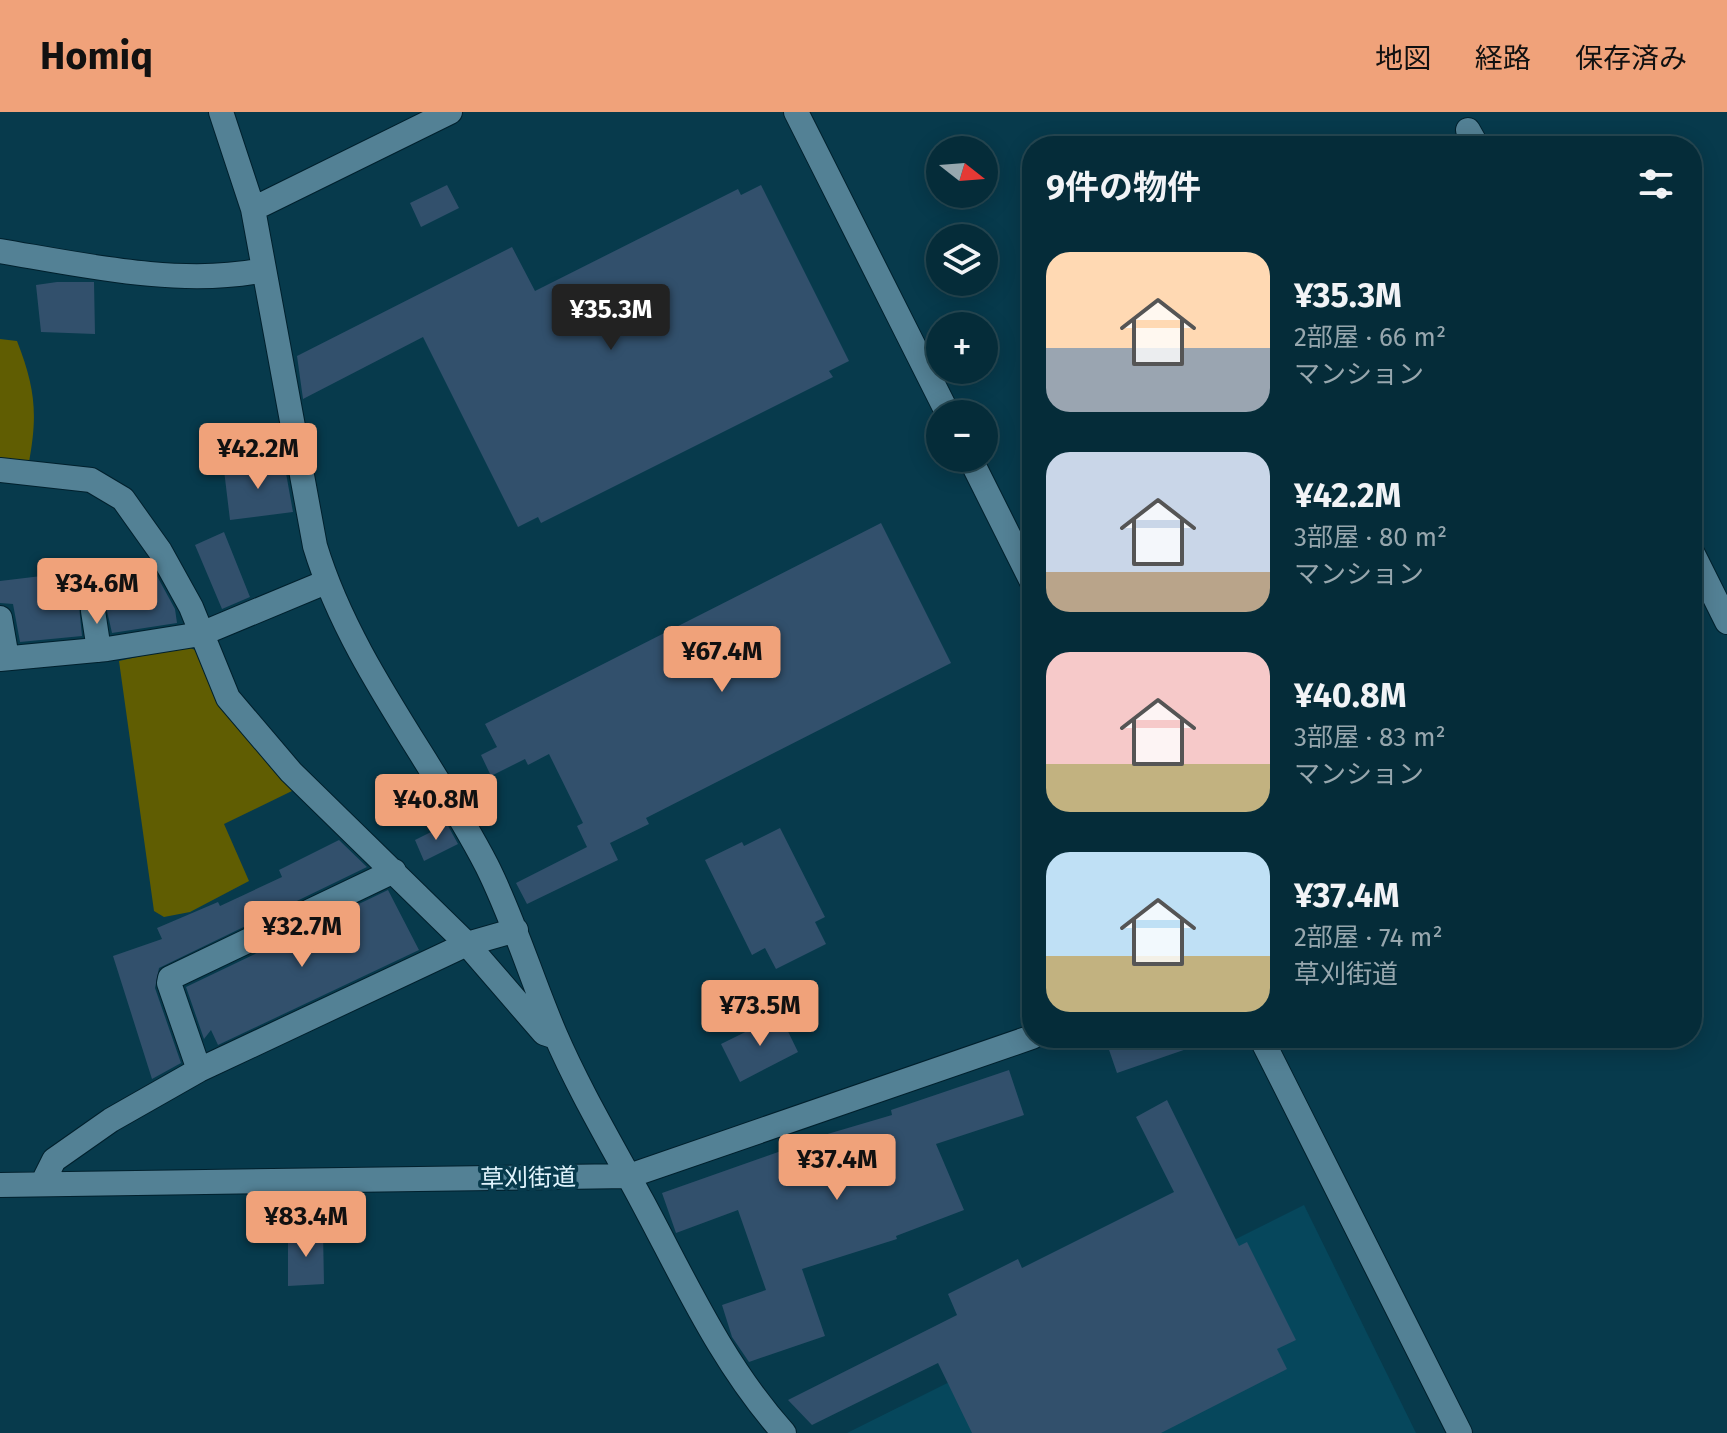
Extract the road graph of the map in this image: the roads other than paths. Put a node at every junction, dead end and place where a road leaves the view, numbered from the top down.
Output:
1 (221, 112) edge
2 (450, 112) edge
3 (796, 112) edge
4 (253, 209) junction
5 (0, 251) edge
6 (264, 270) junction
7 (941, 400) edge
8 (0, 470) edge
9 (977, 472) edge
10 (1022, 562) edge
11 (1702, 572) edge
12 (326, 582) junction
13 (93, 611) dead end
14 (0, 618) edge
15 (1727, 622) edge
16 (201, 634) junction
17 (99, 650) junction
18 (3, 659) edge
19 (394, 871) junction
20 (516, 930) junction
21 (467, 944) junction
22 (556, 1037) junction
23 (1022, 1040) edge
24 (1266, 1048) edge
25 (199, 1070) junction
26 (629, 1176) junction
27 (42, 1184) junction
28 (0, 1185) edge
29 (784, 1433) edge
30 (1460, 1433) edge

1 - 4 street
2 - 4 street
3 - 7 street
4 - 6 street
5 - 6 street
6 - 12 street
8 - 16 street
9 - 10 street
11 - 15 street
12 - 16 street
12 - 20 street
13 - 17 street
14 - 18 street
16 - 17 street
16 - 19 street
17 - 18 street
19 - 21 street
19 - 25 street
20 - 21 street
20 - 22 street
21 - 22 street
21 - 25 street
22 - 26 street
23 - 26 street, 草刈街道
24 - 30 street
25 - 27 street
26 - 27 street, 草刈街道
26 - 29 street
27 - 28 street, 草刈街道

